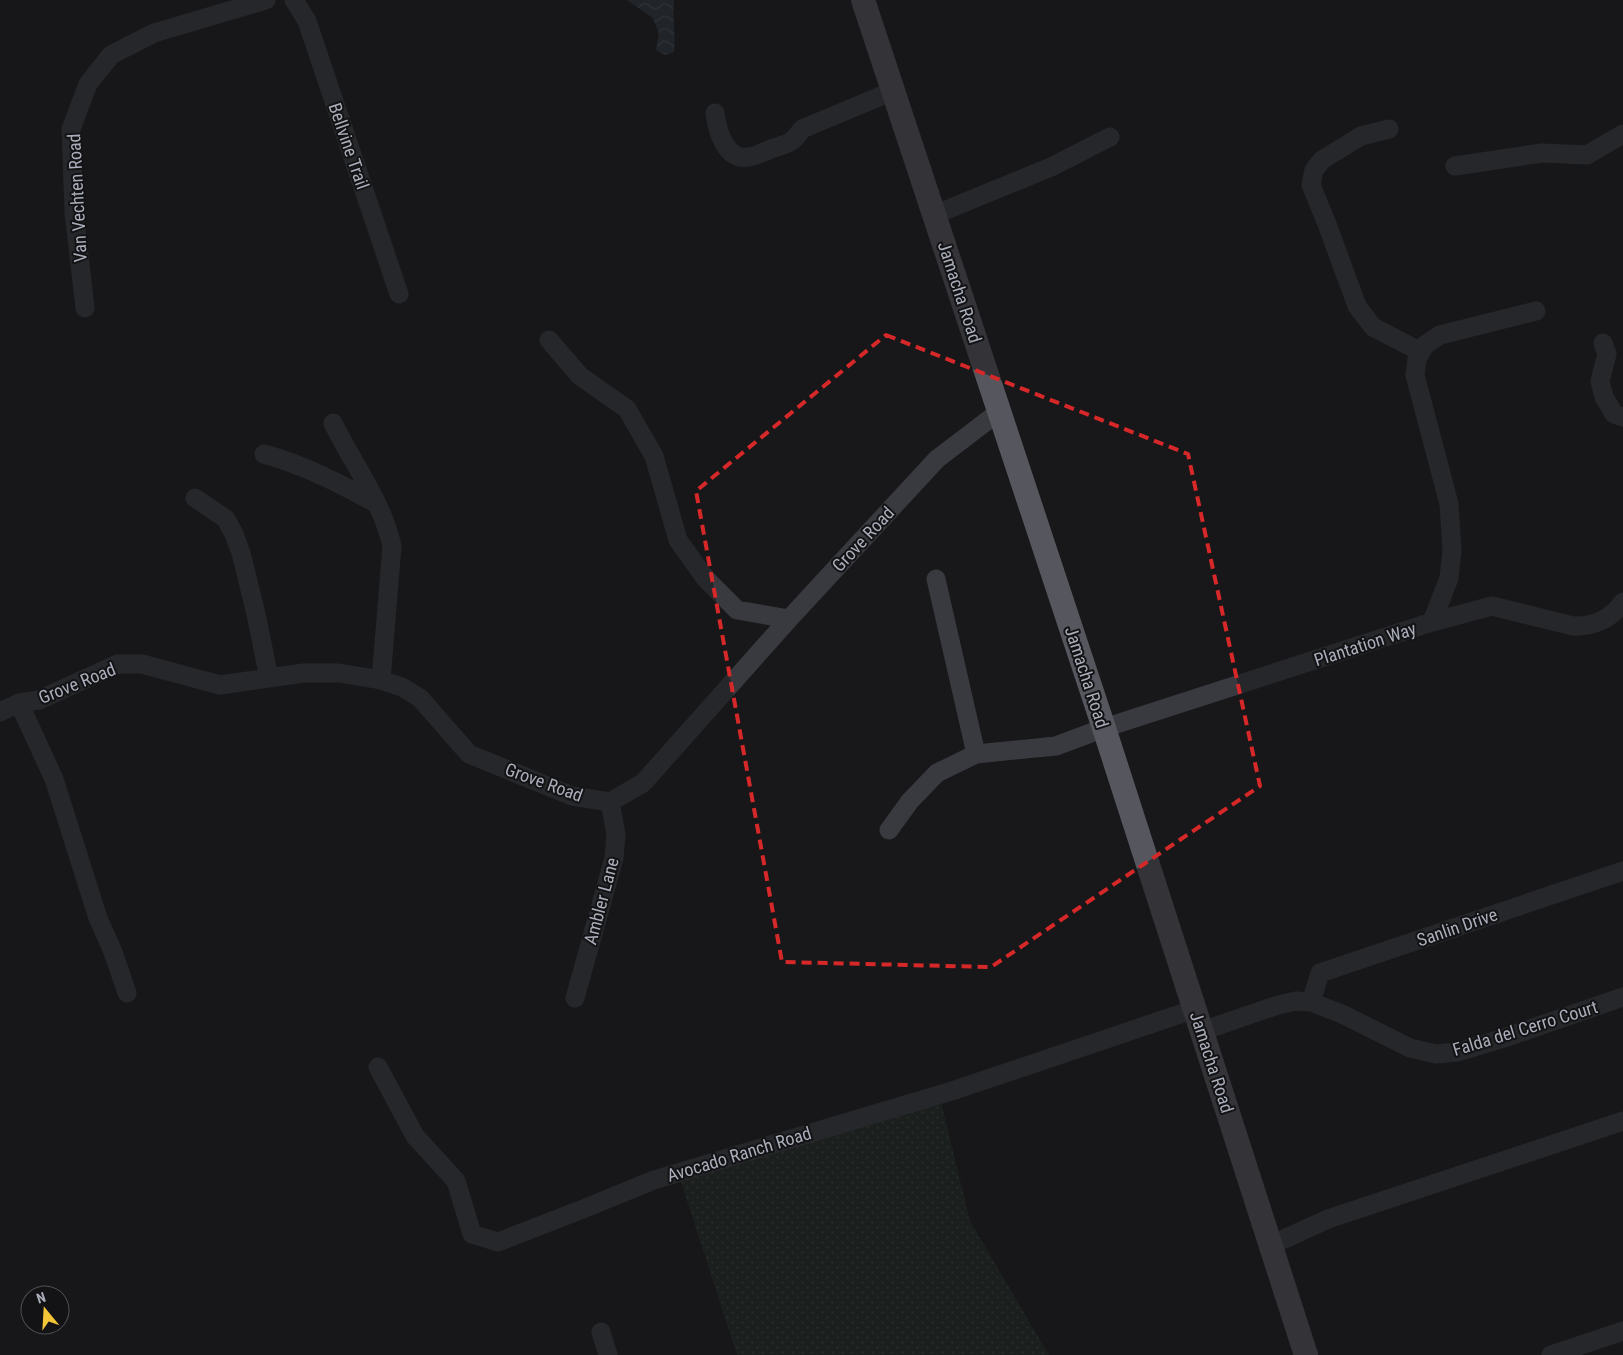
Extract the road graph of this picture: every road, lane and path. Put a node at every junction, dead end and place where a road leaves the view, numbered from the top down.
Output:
1 (266, 0) edge
2 (294, 0) edge
3 (863, 0) edge
4 (893, 91) junction
5 (715, 113) dead end
6 (1388, 129) dead end
7 (1623, 134) edge
8 (1110, 137) dead end
9 (1455, 166) dead end
10 (934, 215) junction
11 (399, 294) dead end
12 (85, 308) dead end
13 (1536, 311) dead end
14 (548, 340) dead end
15 (1603, 342) dead end
16 (1421, 352) junction
17 (1000, 411) junction
18 (1623, 417) edge
19 (333, 423) dead end
20 (264, 454) dead end
21 (195, 498) dead end
22 (378, 504) junction
23 (936, 579) dead end
24 (1623, 602) edge
25 (789, 619) junction
26 (1432, 622) junction
27 (269, 678) junction
28 (381, 680) junction
29 (19, 704) junction
30 (0, 712) edge
31 (1104, 728) junction
32 (976, 754) junction
33 (610, 802) junction
34 (889, 830) dead end
35 (1623, 871) edge
36 (127, 993) dead end
37 (1623, 997) edge
38 (575, 998) dead end
39 (1311, 1002) junction
40 (1198, 1020) junction
41 (378, 1067) dead end
42 (1623, 1122) edge
43 (1271, 1245) junction
44 (1623, 1331) edge
45 (601, 1332) dead end
46 (608, 1355) edge
47 (1306, 1355) edge
48 (1551, 1355) edge

1 - 12 street, Van Vechten Road
2 - 11 street, Bellvine Trail
3 - 4 main road, Jamacha Road
4 - 5 street
4 - 10 main road, Jamacha Road
6 - 16 street
7 - 9 street
8 - 10 street
10 - 17 main road, Jamacha Road
13 - 16 street
14 - 25 street
15 - 18 street
16 - 26 street
17 - 25 street, Grove Road
17 - 31 main road, Jamacha Road
19 - 22 street
20 - 22 street
21 - 27 street
22 - 28 street
23 - 32 street
24 - 26 street, Plantation Way
25 - 33 street, Grove Road
26 - 31 street, Plantation Way
27 - 28 street, Grove Road
27 - 29 street, Grove Road
28 - 33 street, Grove Road
29 - 30 street, Grove Road
29 - 36 street
31 - 32 street, Plantation Way
31 - 40 main road, Jamacha Road
32 - 34 street
33 - 38 street, Ambler Lane
35 - 39 street, Sanlin Drive
37 - 39 street, Falda del Cerro Court
39 - 40 street, Falda del Cerro Court
40 - 41 street, Avocado Ranch Road
40 - 43 main road, Jamacha Road
42 - 43 street
43 - 47 main road, Jamacha Road
44 - 48 street
45 - 46 street

